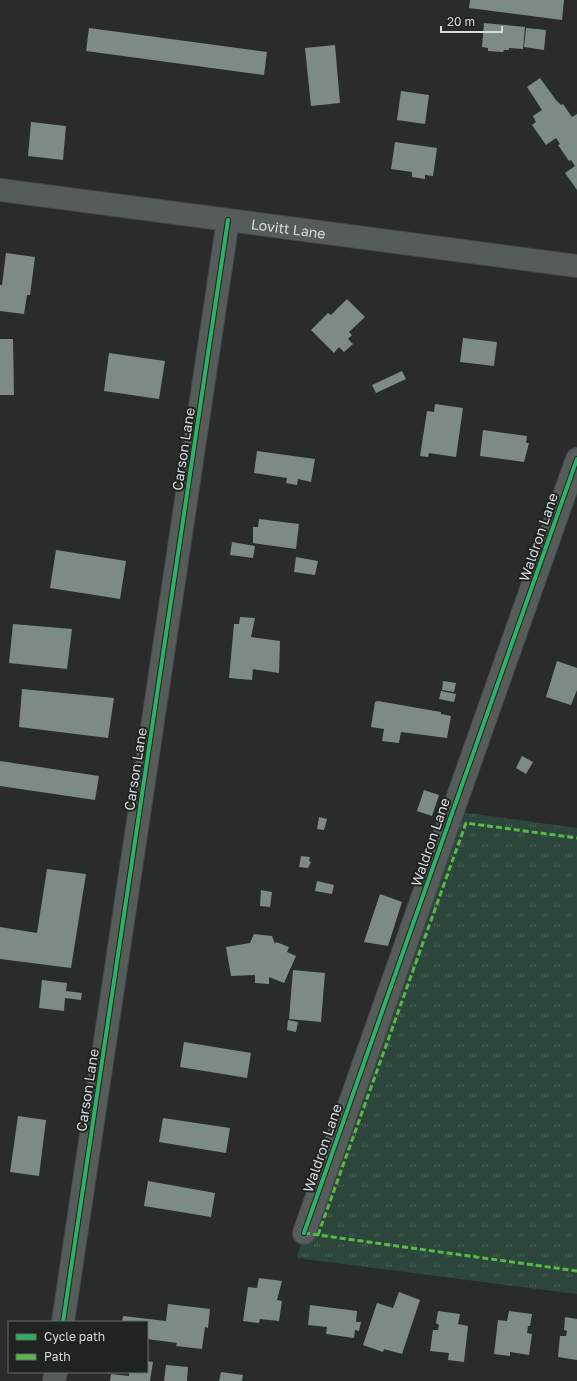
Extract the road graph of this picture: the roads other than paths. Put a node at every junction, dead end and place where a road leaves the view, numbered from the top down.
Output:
1 (0, 190) edge
2 (228, 220) junction
3 (577, 266) edge
4 (577, 459) edge
5 (304, 1233) dead end
6 (63, 1321) edge

1 - 2 street, Lovitt Lane
2 - 3 street, Lovitt Lane
2 - 6 street, Carson Lane
4 - 5 street, Waldron Lane

